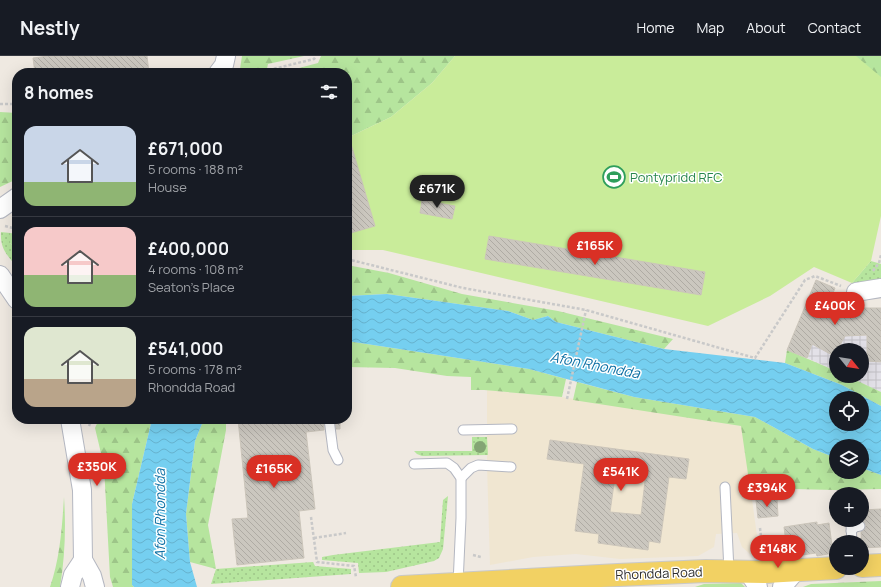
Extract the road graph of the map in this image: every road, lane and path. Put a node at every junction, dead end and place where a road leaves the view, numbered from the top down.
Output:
1 (226, 56) edge
2 (316, 56) edge
3 (221, 68) edge
4 (277, 68) edge
5 (0, 104) edge
6 (12, 104) edge
7 (12, 201) edge
8 (0, 209) edge
9 (0, 226) edge
10 (12, 228) edge
11 (352, 259) edge
12 (0, 275) edge
13 (881, 288) edge
14 (856, 292) joint
15 (12, 293) edge
16 (586, 310) junction
17 (567, 399) dead end
18 (71, 424) edge
19 (330, 424) edge
20 (512, 429) dead end
21 (463, 430) dead end
22 (338, 460) dead end
23 (414, 464) dead end
24 (512, 467) dead end
25 (461, 478) junction
26 (724, 487) dead end
27 (311, 517) dead end
28 (760, 528) dead end
29 (346, 533) dead end
30 (314, 538) junction
31 (472, 555) dead end
32 (481, 557) dead end
33 (83, 560) junction
34 (881, 565) edge
35 (869, 566) edge
36 (829, 569) edge
37 (706, 571) junction
38 (796, 571) junction
39 (750, 575) edge
40 (356, 577) dead end
41 (458, 584) junction
42 (70, 587) edge
43 (95, 587) edge
44 (402, 587) edge
45 (664, 587) edge
46 (782, 587) edge

1 - 3 street
2 - 4 path
5 - 6 path
7 - 8 street
9 - 10 path
11 - 16 path
12 - 15 street
13 - 14 street
14 - 16 path
16 - 17 path
18 - 33 street
19 - 22 lane
20 - 21 lane
23 - 25 lane
24 - 25 lane
25 - 41 lane
26 - 39 lane
27 - 30 path
28 - 39 path
29 - 30 path
30 - 40 path
31 - 32 path
33 - 42 street
33 - 43 street
34 - 35 main road
36 - 38 main road, Rhondda Road
37 - 39 main road, Rhondda Road
37 - 41 main road, Rhondda Road
37 - 45 main road
38 - 39 main road, Rhondda Road
38 - 46 street
41 - 44 main road, Rhondda Road

